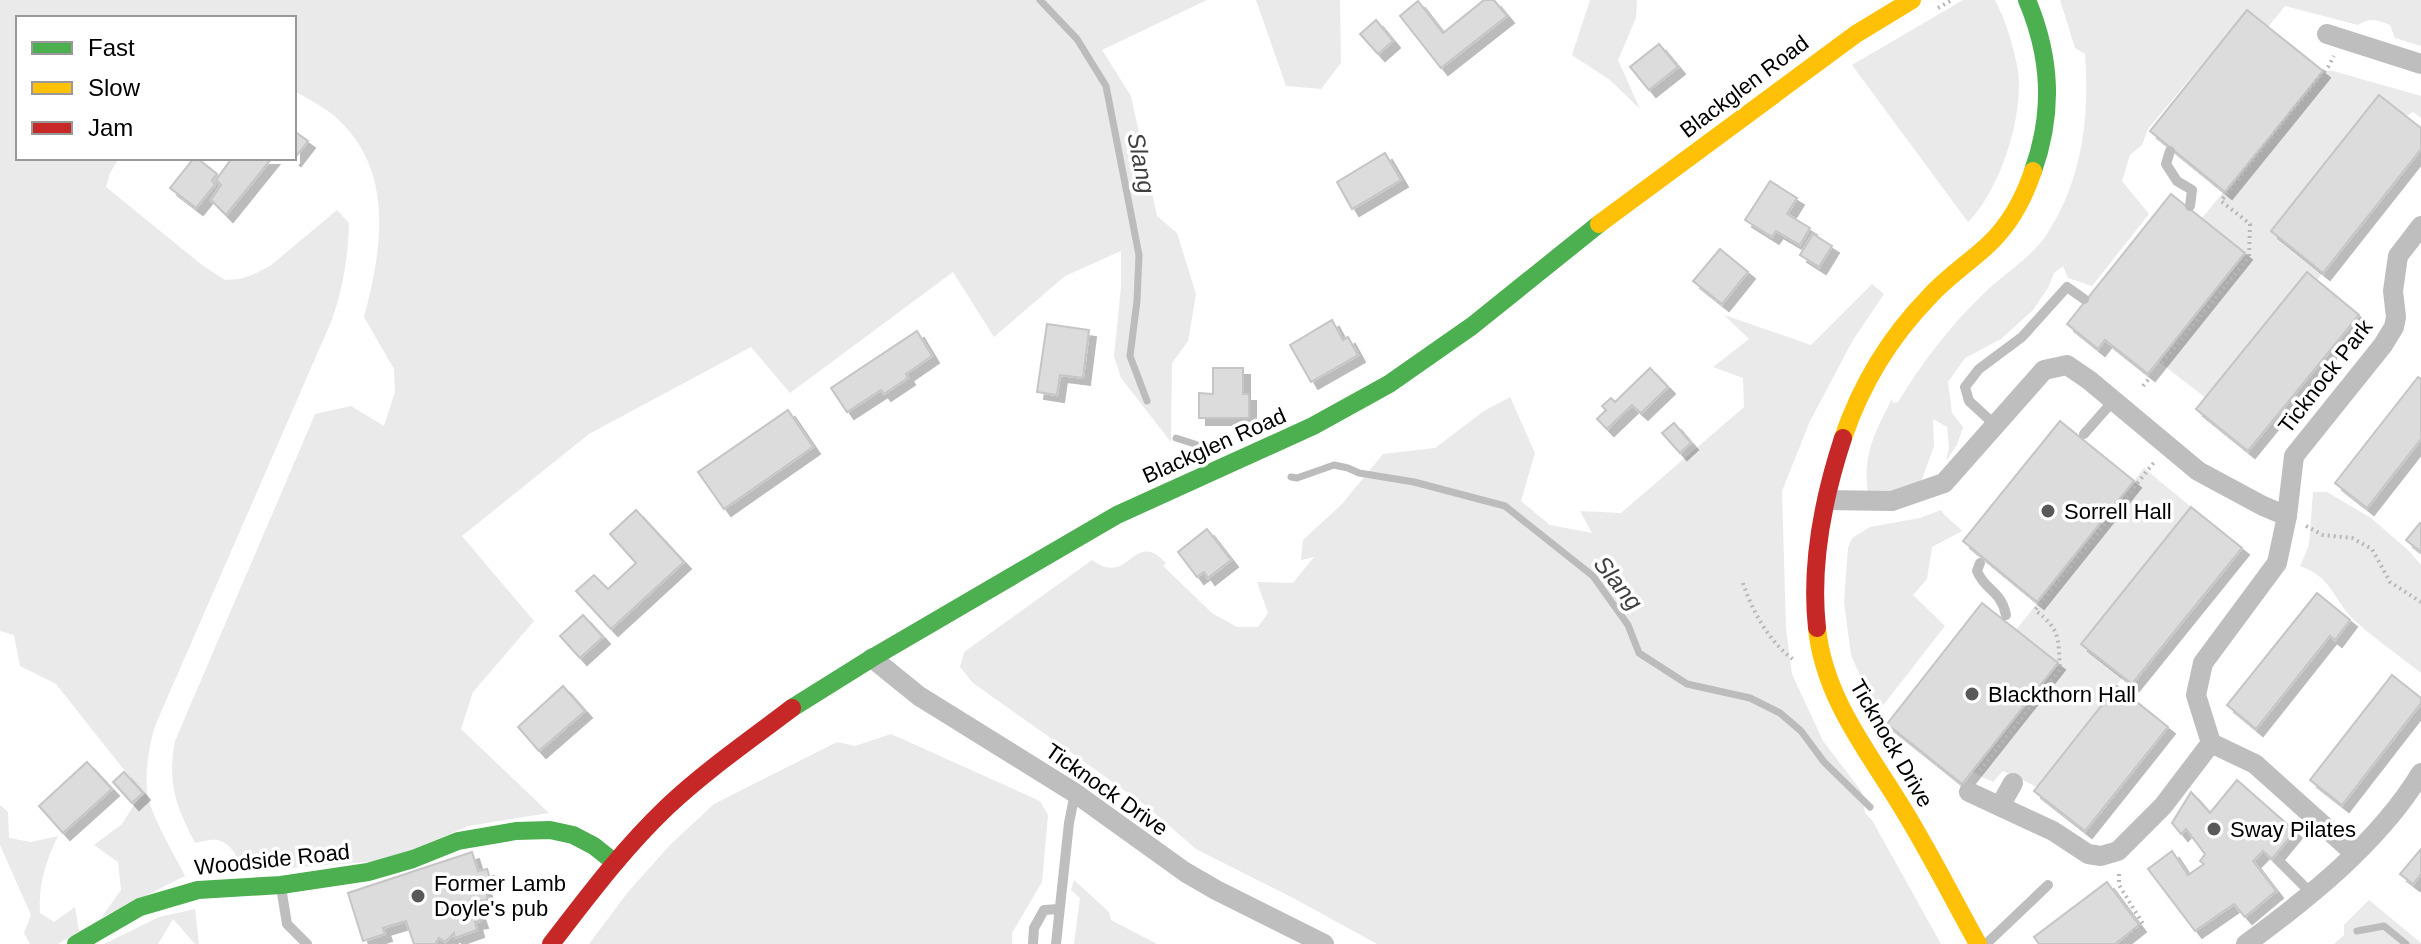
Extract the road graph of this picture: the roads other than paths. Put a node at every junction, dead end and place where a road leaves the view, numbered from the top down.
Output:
1 (1912, 0) edge
2 (2027, 0) edge
3 (2335, 37) road end
4 (2421, 64) edge
5 (2170, 151) dead end
6 (2190, 206) dead end
7 (2421, 226) edge
8 (2084, 299) dead end
9 (2114, 400) junction
10 (1994, 424) junction
11 (2084, 434) dead end
12 (1827, 500) junction
13 (2287, 516) junction
14 (1980, 563) dead end
15 (2006, 615) dead end
16 (872, 658) junction
17 (2211, 743) junction
18 (2421, 773) edge
19 (2013, 783) dead end
20 (1969, 792) road end
21 (1075, 793) junction
22 (2413, 804) edge
23 (2000, 806) junction
24 (2354, 853) junction
25 (2279, 861) dead end
26 (614, 862) junction
27 (281, 885) junction
28 (2048, 885) dead end
29 (2312, 894) junction
30 (1059, 909) junction
31 (76, 944) edge
32 (307, 944) edge
33 (551, 944) edge
34 (1033, 944) edge
35 (1056, 944) edge
36 (1324, 944) edge
37 (1978, 944) edge
38 (1986, 944) edge
39 (2246, 944) edge

1 - 16 street, Blackglen Road
2 - 12 street, Ticknock Drive
3 - 4 street
5 - 6 lane
7 - 13 street, Ticknock Park
8 - 10 lane
9 - 10 street
9 - 11 lane
9 - 13 street
10 - 12 street
12 - 37 street, Ticknock Drive
13 - 17 street, Ticknock Park
14 - 15 lane
16 - 21 street, Ticknock Drive
16 - 26 street, Blackglen Road
17 - 23 street
17 - 24 street
18 - 22 street
19 - 23 street
20 - 23 street
21 - 30 lane
21 - 36 street, Ticknock Drive
22 - 24 street
24 - 29 street
25 - 29 lane
26 - 27 street, Woodside Road
26 - 33 street, Blackglen Road
27 - 31 street, Woodside Road
27 - 32 lane
28 - 38 lane
29 - 39 street
30 - 34 lane
30 - 35 lane

